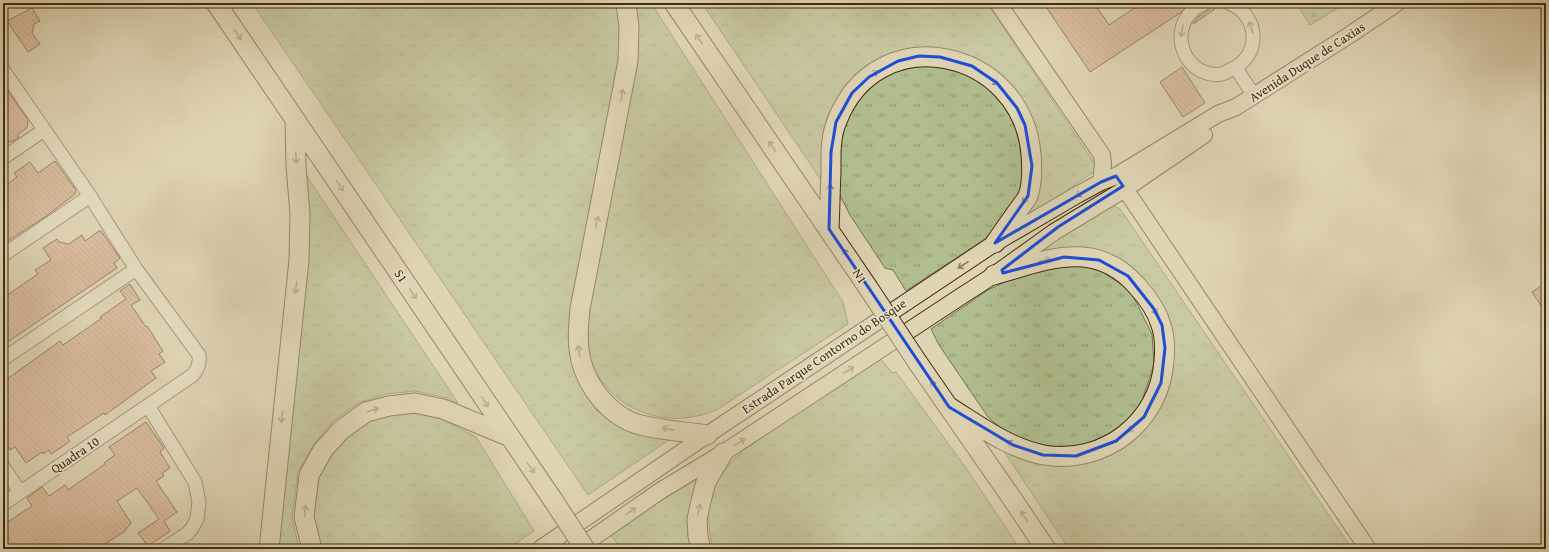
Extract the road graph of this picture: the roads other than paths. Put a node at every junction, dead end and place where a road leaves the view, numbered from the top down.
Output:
1 (216, 3) edge
2 (626, 3) edge
3 (674, 3) edge
4 (998, 3) edge
5 (1205, 3) edge
6 (1229, 3) edge
7 (1396, 3) edge
8 (1236, 68) junction
9 (3, 70) edge
10 (1254, 96) junction
11 (1236, 107) junction
12 (295, 119) junction
13 (44, 130) junction
14 (3, 158) edge
15 (1117, 183) junction
16 (90, 196) junction
17 (829, 229) junction
18 (995, 243) junction
19 (3, 255) edge
20 (136, 269) junction
21 (994, 276) junction
22 (3, 359) edge
23 (148, 406) junction
24 (950, 407) junction
25 (707, 435) junction
26 (508, 436) junction
27 (723, 453) junction
28 (3, 467) edge
29 (20, 492) junction
30 (3, 504) edge
31 (164, 549) edge
32 (269, 549) edge
33 (312, 549) edge
34 (540, 549) edge
35 (577, 549) edge
36 (585, 549) edge
37 (701, 549) edge
38 (1046, 549) edge
39 (1368, 549) edge

1 -> 12 highway, S1
25 -> 2 highway
17 -> 3 highway, N1
4 - 15 main road
5 -> 8 street
8 -> 6 street
7 - 10 main road, Avenida Duque de Caxias
8 - 10 street
9 - 13 street
10 - 11 main road, Avenida Duque de Caxias
11 - 15 main road, Avenida Duque de Caxias
11 - 15 main road, Avenida Duque de Caxias
12 -> 26 highway, S1
12 -> 32 highway
13 - 14 street
13 - 16 street
15 -> 18 main road, Estrada Parque Contorno do Bosque
15 - 21 main road, Estrada Parque Contorno do Bosque
15 - 39 main road
16 - 19 street
16 - 20 street
17 -> 18 highway
24 -> 17 highway, N1, bridge
18 -> 25 main road, Estrada Parque Contorno do Bosque
20 - 22 street
20 - 23 street, Quadra 10
21 -> 24 highway
27 -> 21 main road, Estrada Parque Contorno do Bosque
23 - 29 street, Quadra 10
23 - 31 street
38 -> 24 highway, N1
25 - 34 main road, Estrada Parque Contorno do Bosque
33 -> 26 highway
26 -> 36 highway, S1, bridge
35 -> 27 main road, Estrada Parque Contorno do Bosque
37 -> 27 highway
28 - 29 street
29 - 30 street, Quadra 10

